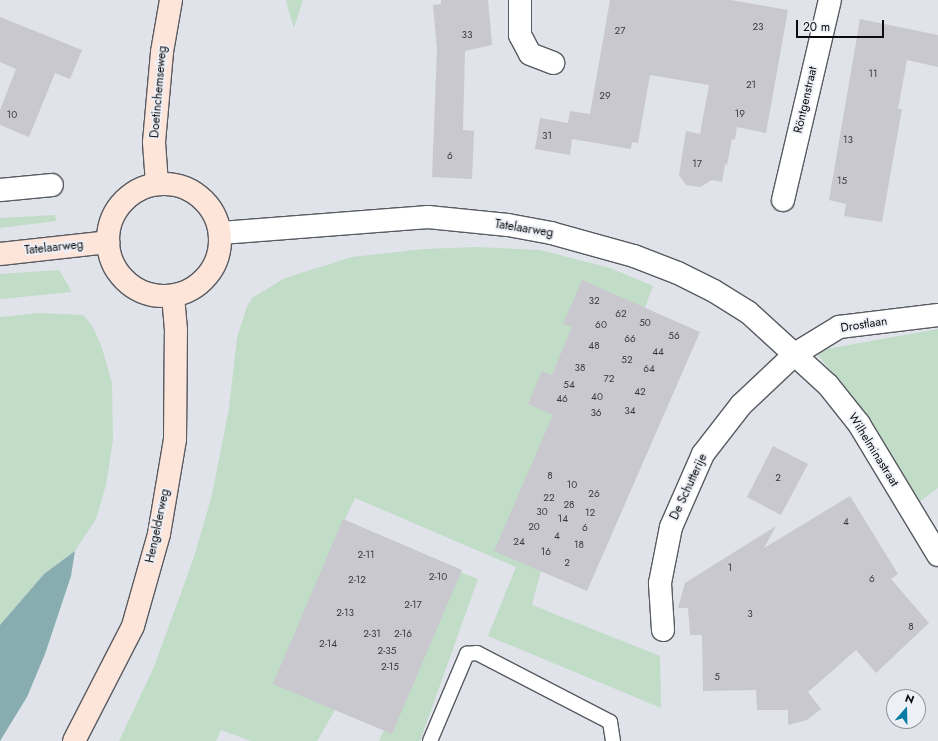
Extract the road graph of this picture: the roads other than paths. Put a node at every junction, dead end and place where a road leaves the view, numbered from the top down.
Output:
1 (171, 0) edge
2 (520, 0) edge
3 (830, 0) edge
4 (552, 63) dead end
5 (157, 184) junction
6 (52, 185) dead end
7 (0, 190) edge
8 (782, 200) dead end
9 (221, 233) junction
10 (108, 242) junction
11 (0, 254) edge
12 (173, 296) junction
13 (938, 315) edge
14 (795, 354) junction
15 (938, 555) edge
16 (663, 630) dead end
17 (74, 741) edge
18 (430, 741) edge
19 (613, 741) edge

1 - 5 main road, Doetinchemseweg
2 - 4 street
3 - 8 street, Röntgenstraat
5 - 9 main road
5 - 10 main road
6 - 7 street
9 - 12 main road
9 - 14 street, Tatelaarweg
10 - 11 main road, Tatelaarweg
10 - 12 main road
12 - 17 main road, Hengelderweg
13 - 14 street, Drostlaan
14 - 15 street, Wilhelminastraat
14 - 16 street, De Schutterije
18 - 19 lane

